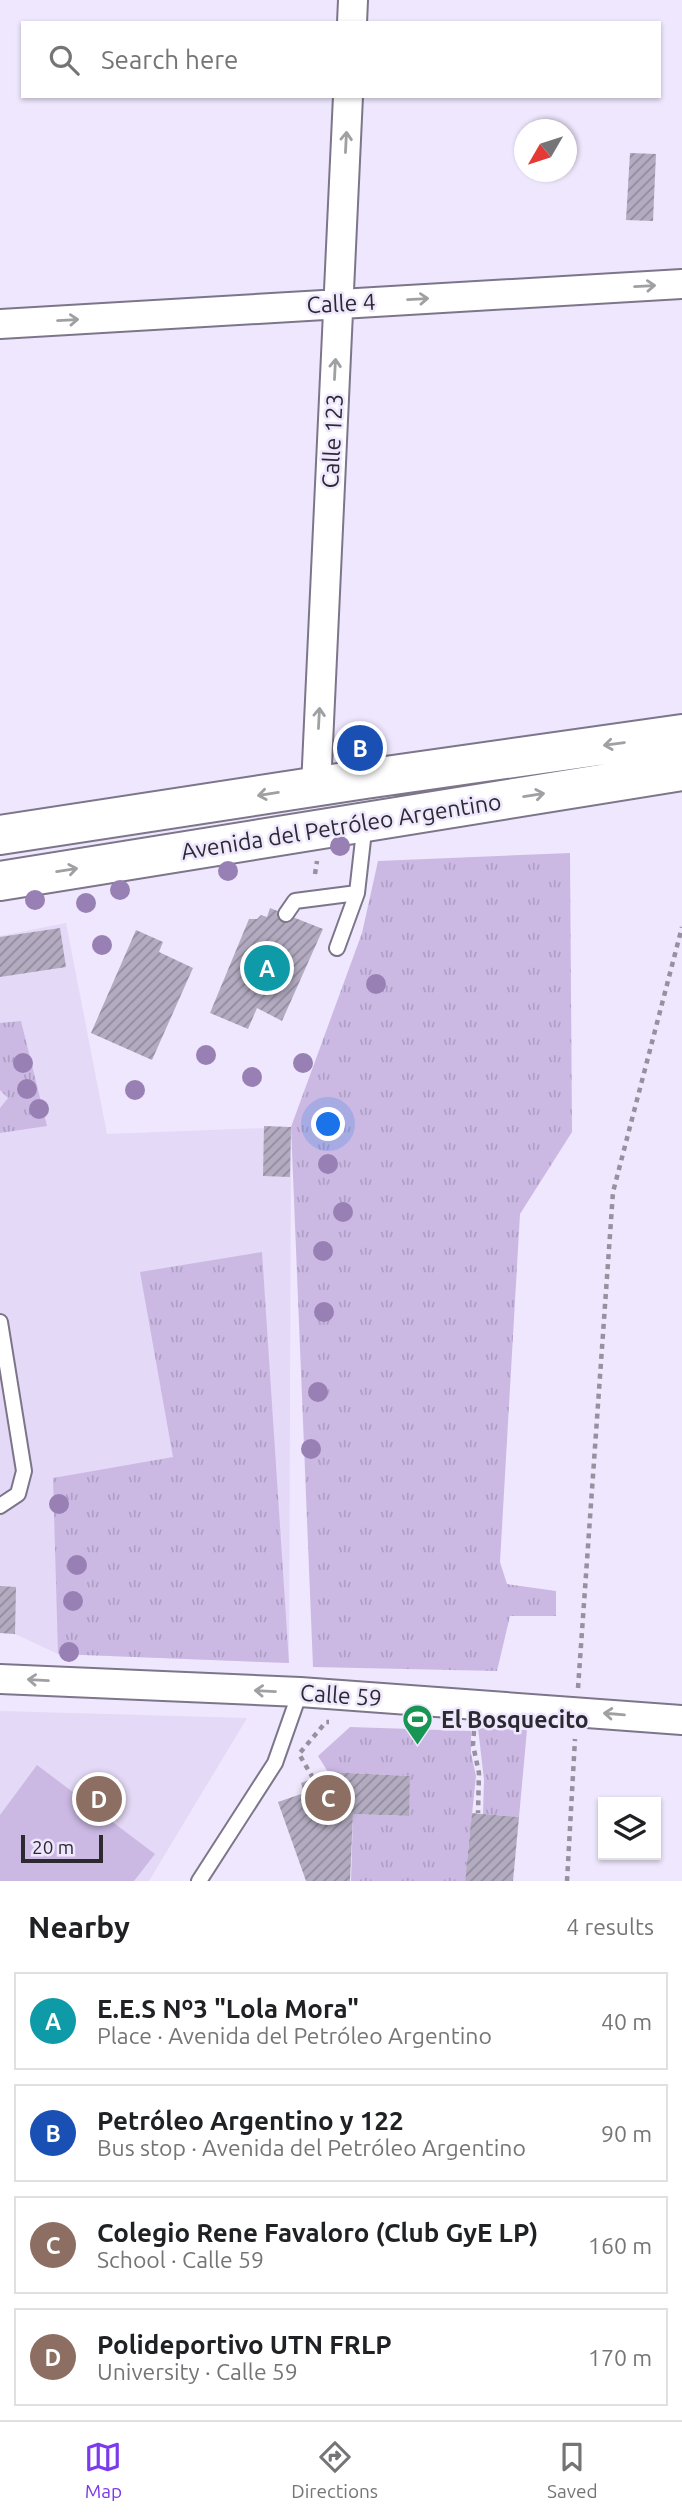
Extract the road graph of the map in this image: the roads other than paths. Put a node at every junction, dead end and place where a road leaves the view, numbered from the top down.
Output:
1 (353, 0) edge
2 (352, 21) edge
3 (348, 98) edge
4 (682, 284) edge
5 (338, 303) junction
6 (0, 324) edge
7 (682, 734) edge
8 (682, 771) edge
9 (316, 787) junction
10 (365, 821) junction
11 (0, 835) edge
12 (0, 881) edge
13 (357, 893) junction
14 (286, 914) dead end
15 (337, 948) dead end
16 (0, 1322) edge
17 (0, 1506) edge
18 (0, 1679) edge
19 (300, 1692) junction
20 (682, 1720) edge
21 (199, 1881) edge

1 - 2 street
5 -> 3 street, Calle 123
5 -> 4 street, Calle 4
6 -> 5 street, Calle 4
9 -> 5 street, Calle 123
7 -> 9 main road, Avenida del Petróleo Argentino
10 -> 8 main road, Avenida del Petróleo Argentino
9 -> 11 main road, Avenida del Petróleo Argentino
12 -> 10 main road, Avenida del Petróleo Argentino
10 - 13 lane
13 - 14 lane
13 - 15 lane
16 - 17 lane
19 -> 18 street, Calle 59
20 -> 19 street, Calle 59
19 - 21 lane

